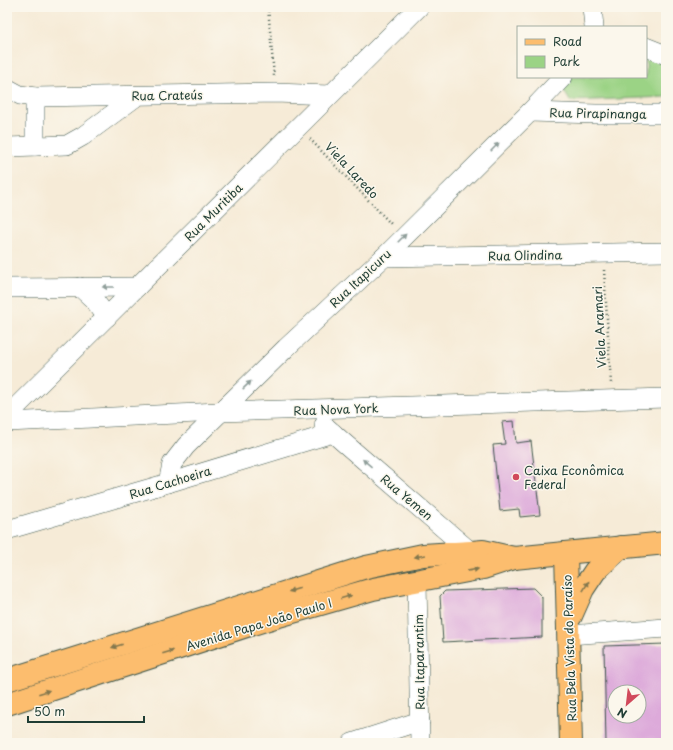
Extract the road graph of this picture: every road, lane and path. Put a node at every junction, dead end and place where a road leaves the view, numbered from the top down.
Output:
1 (268, 7) edge
2 (419, 7) edge
3 (647, 47) edge
4 (666, 56) edge
5 (562, 78) edge
6 (7, 88) edge
7 (276, 93) junction
8 (329, 95) junction
9 (137, 96) junction
10 (35, 97) junction
11 (530, 112) junction
12 (666, 114) edge
13 (299, 126) junction
14 (35, 146) junction
15 (7, 147) edge
16 (392, 225) dead end
17 (666, 252) edge
18 (603, 253) junction
19 (384, 257) junction
20 (80, 287) junction
21 (7, 288) edge
22 (137, 288) junction
23 (107, 317) junction
24 (32, 391) junction
25 (666, 398) edge
26 (612, 401) junction
27 (347, 409) junction
28 (309, 410) junction
29 (219, 412) junction
30 (7, 416) edge
31 (56, 420) junction
32 (7, 422) edge
33 (338, 438) junction
34 (168, 483) junction
35 (7, 530) edge
36 (666, 543) edge
37 (621, 547) junction
38 (471, 552) junction
39 (566, 553) junction
40 (514, 558) junction
41 (417, 581) junction
42 (569, 628) junction
43 (666, 628) edge
44 (7, 680) edge
45 (7, 704) edge
46 (420, 721) junction
47 (352, 743) edge
48 (420, 743) edge
49 (571, 743) edge

1 - 7 path
2 - 8 street, Rua Muritiba
3 - 4 street
5 - 11 street, Rua Itapicuru
6 - 10 street, Rua Crateús
7 - 8 street, Rua Crateús
7 - 9 street, Rua Crateús
8 - 13 street, Rua Muritiba
9 - 10 street, Rua Crateús
9 - 14 street
10 - 14 street
11 - 12 street, Rua Pirapinanga
19 -> 11 street, Rua Itapicuru
13 - 16 path, Viela Laredo
13 - 22 street, Rua Muritiba
14 - 15 street
17 - 18 street, Rua Olindina
18 - 19 street, Rua Olindina
18 - 26 path, Viela Aramari
29 -> 19 street, Rua Itapicuru
20 - 21 street
22 -> 20 street
20 - 23 street
22 - 23 street, Rua Muritiba
23 - 24 street, Rua Muritiba
24 - 30 street, Rua Muritiba
24 - 31 street
25 - 26 street, Rua Nova York
26 - 27 street, Rua Nova York
27 - 28 street, Rua Nova York
27 - 33 street
28 - 29 street, Rua Nova York
28 - 33 street, Rua Yemen
29 - 31 street, Rua Nova York
29 - 34 street, Rua Itapicuru
31 - 32 street, Rua Nova York
33 - 34 street, Rua Cachoeira
38 -> 33 street, Rua Yemen
34 - 35 street, Rua Cachoeira
36 - 37 main road, Avenida Papa João Paulo I
37 - 39 main road, Avenida Papa João Paulo I
42 -> 37 main road
38 - 40 main road, Avenida Papa João Paulo I
38 -> 44 main road, Avenida Papa João Paulo I
39 - 40 main road, Avenida Papa João Paulo I
39 - 42 main road, Rua Bela Vista do Paraíso
41 -> 40 main road, Avenida Papa João Paulo I
45 -> 41 main road, Avenida Papa João Paulo I
41 - 46 street, Rua Itaparantim
42 - 43 street
42 - 49 main road, Rua Bela Vista do Paraíso
46 - 47 street
46 - 48 street, Rua Itaparantim

